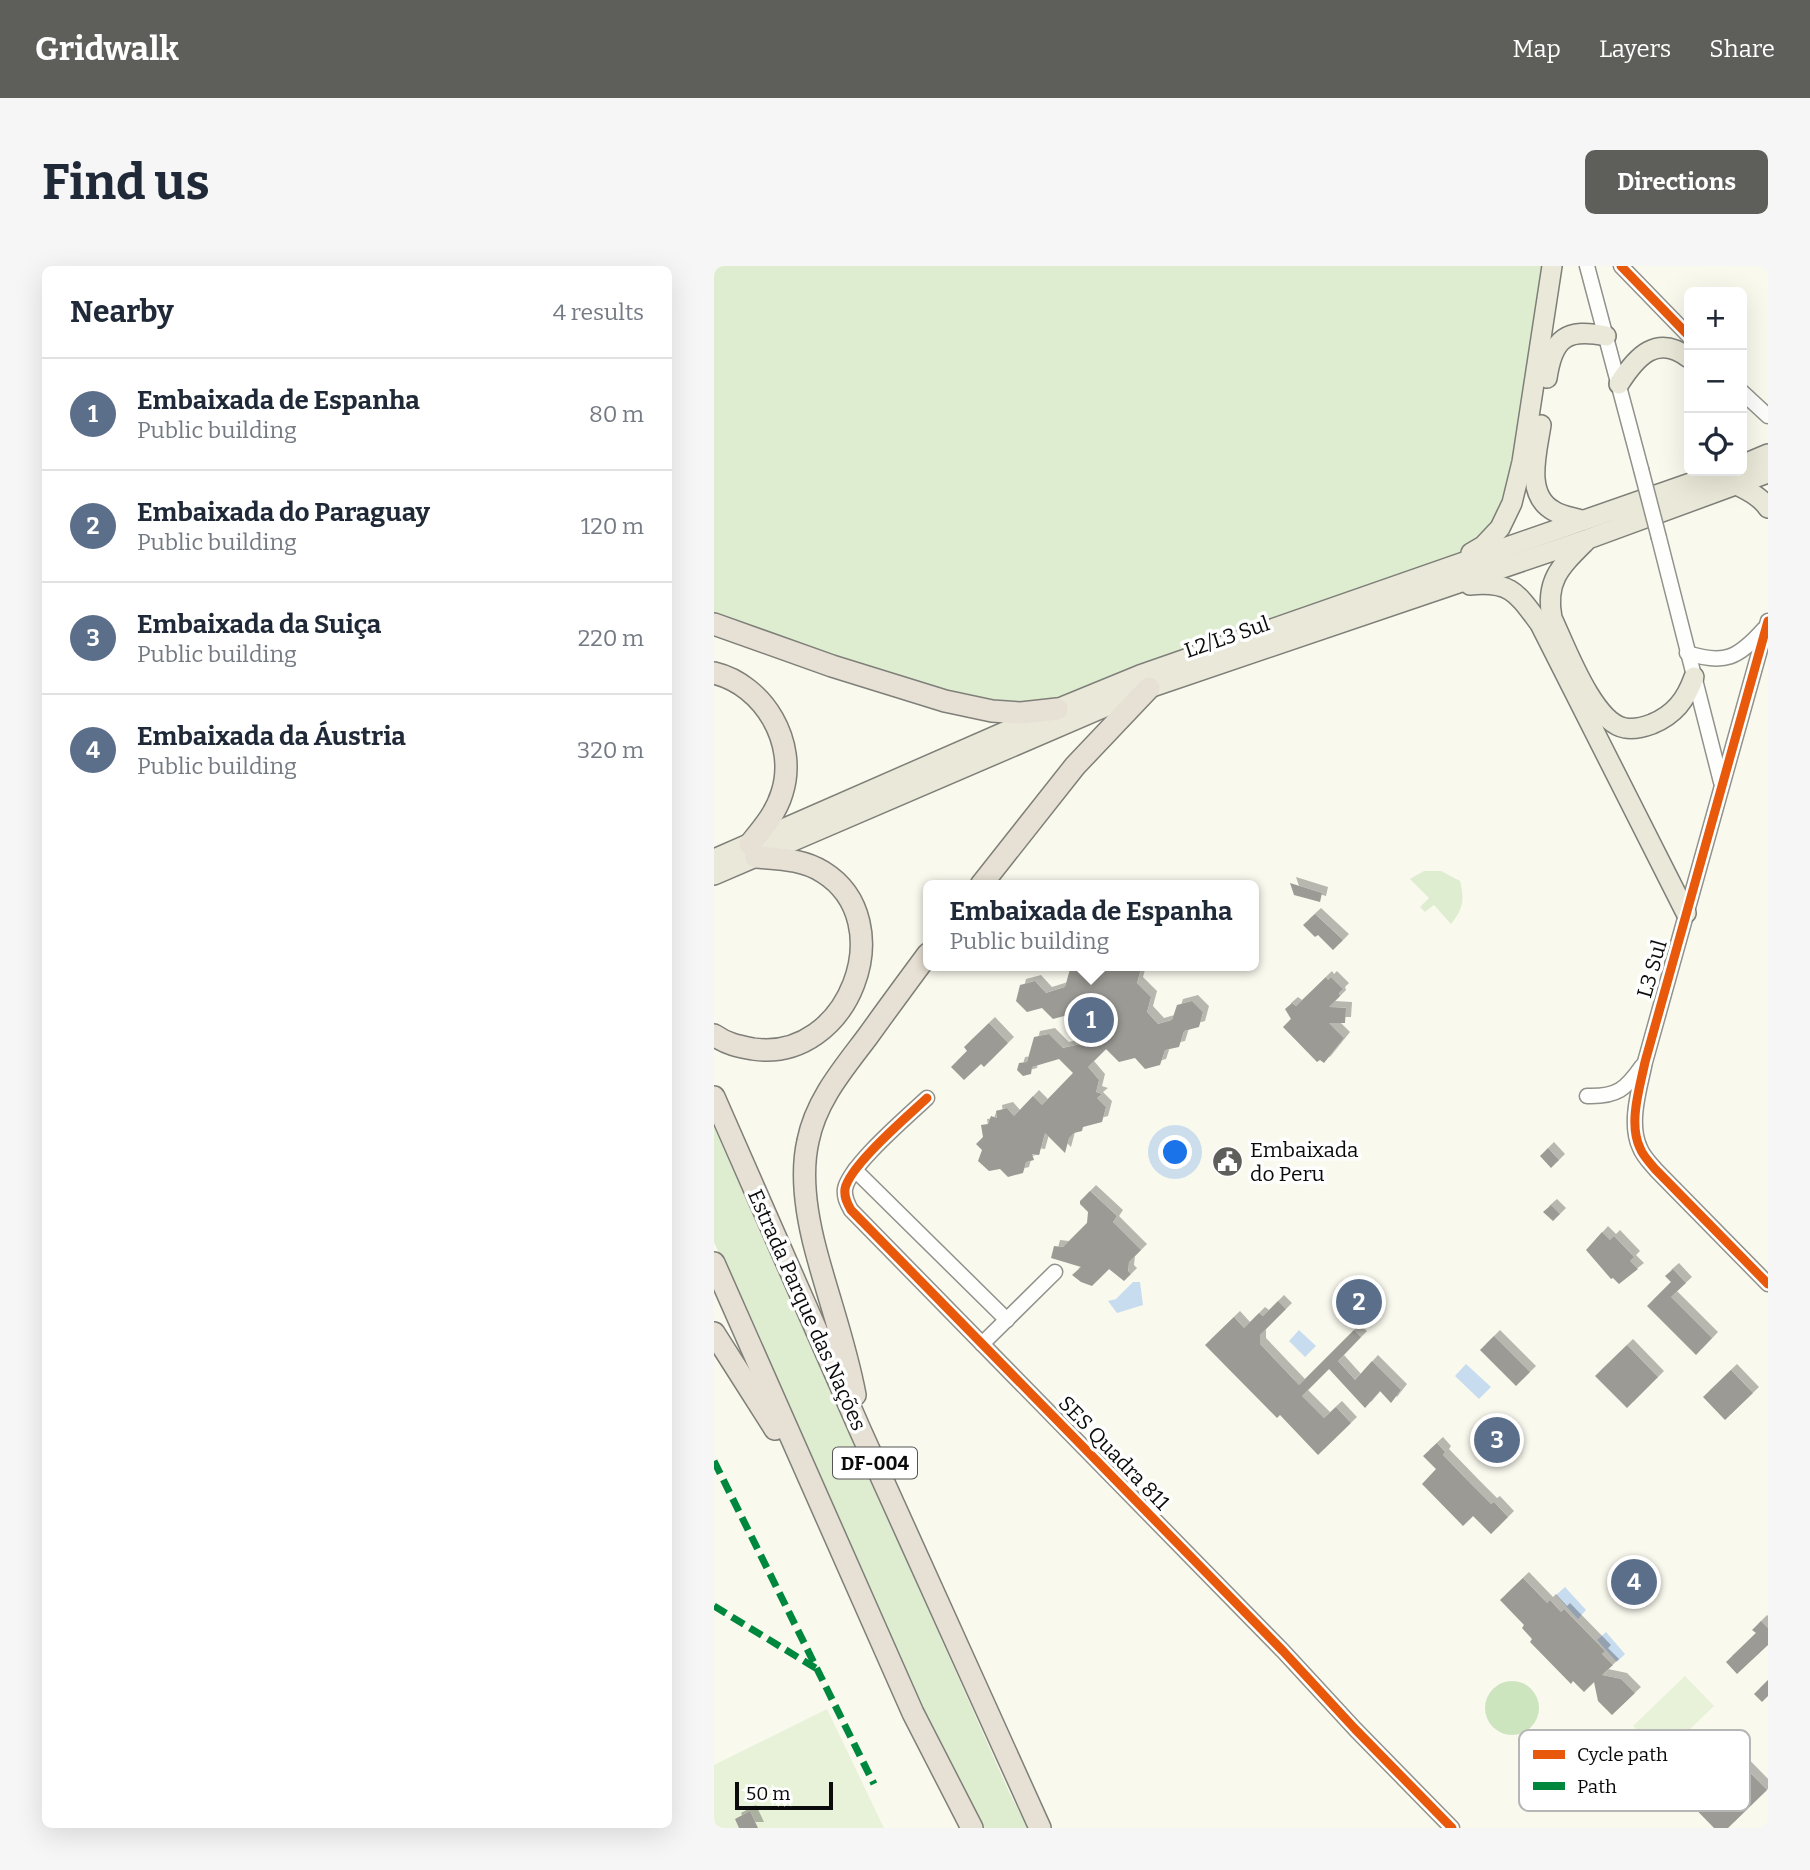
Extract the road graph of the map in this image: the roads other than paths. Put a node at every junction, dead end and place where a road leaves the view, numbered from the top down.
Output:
1 (1552, 266) edge
2 (1587, 266) edge
3 (1620, 266) edge
4 (1684, 331) edge
5 (1606, 336) junction
6 (1684, 354) edge
7 (1619, 384) junction
8 (1747, 397) edge
9 (1768, 416) edge
10 (1768, 454) edge
11 (1747, 462) edge
12 (1768, 473) edge
13 (1730, 477) edge
14 (1768, 508) edge
15 (1581, 520) junction
16 (1588, 539) junction
17 (1453, 566) junction
18 (1448, 586) junction
19 (1767, 623) edge
20 (714, 624) edge
21 (1687, 653) junction
22 (714, 673) edge
23 (1694, 677) junction
24 (1149, 688) junction
25 (1057, 709) junction
26 (1722, 784) junction
27 (753, 850) junction
28 (714, 859) edge
29 (714, 875) edge
30 (985, 880) edge
31 (1686, 913) junction
32 (923, 961) edge
33 (714, 1035) edge
34 (1645, 1062) junction
35 (1587, 1096) dead end
36 (714, 1097) edge
37 (927, 1098) dead end
38 (855, 1170) junction
39 (714, 1262) edge
40 (1055, 1272) dead end
41 (1768, 1284) edge
42 (1007, 1320) junction
43 (714, 1333) edge
44 (982, 1344) junction
45 (861, 1432) junction
46 (817, 1499) junction
47 (972, 1828) edge
48 (1040, 1828) edge
49 (1452, 1828) edge

1 - 17 main road
2 - 5 street
3 - 4 street
5 - 7 street
5 - 15 main road
6 - 7 main road
7 - 21 street, bridge
8 - 9 street
10 - 11 main road
12 - 13 main road, L2/L3 Sul
13 - 14 main road
13 - 15 main road, L2/L3 Sul
13 - 16 main road, L2/L3 Sul
15 - 17 main road, L2/L3 Sul
16 - 18 main road, L2/L3 Sul
16 - 23 main road
17 - 25 main road, L2/L3 Sul
18 - 24 main road, L2/L3 Sul
18 - 31 main road
19 - 21 street
19 - 26 street, L3 Sul
20 - 25 highway
21 - 23 street
22 - 27 highway
23 - 26 street
24 - 27 main road, L2/L3 Sul
24 - 30 highway
25 - 27 main road, L2/L3 Sul
26 - 31 street, L3 Sul
27 - 28 main road, L2/L3 Sul
27 - 29 main road, L2/L3 Sul
27 - 33 highway
31 - 34 street, L3 Sul
32 - 45 highway
34 - 35 street
34 - 41 street, L3 Sul
36 - 45 highway, Estrada Parque das Nações / DF-004
37 - 38 street, SES Quadra 811
38 - 42 street
38 - 44 street, SES Quadra 811
39 - 46 highway, DF-004
40 - 42 street
42 - 44 street
43 - 46 highway
44 - 49 street, SES Quadra 811
45 - 48 highway, Estrada Parque das Nações / DF-004
46 - 47 highway, DF-004

